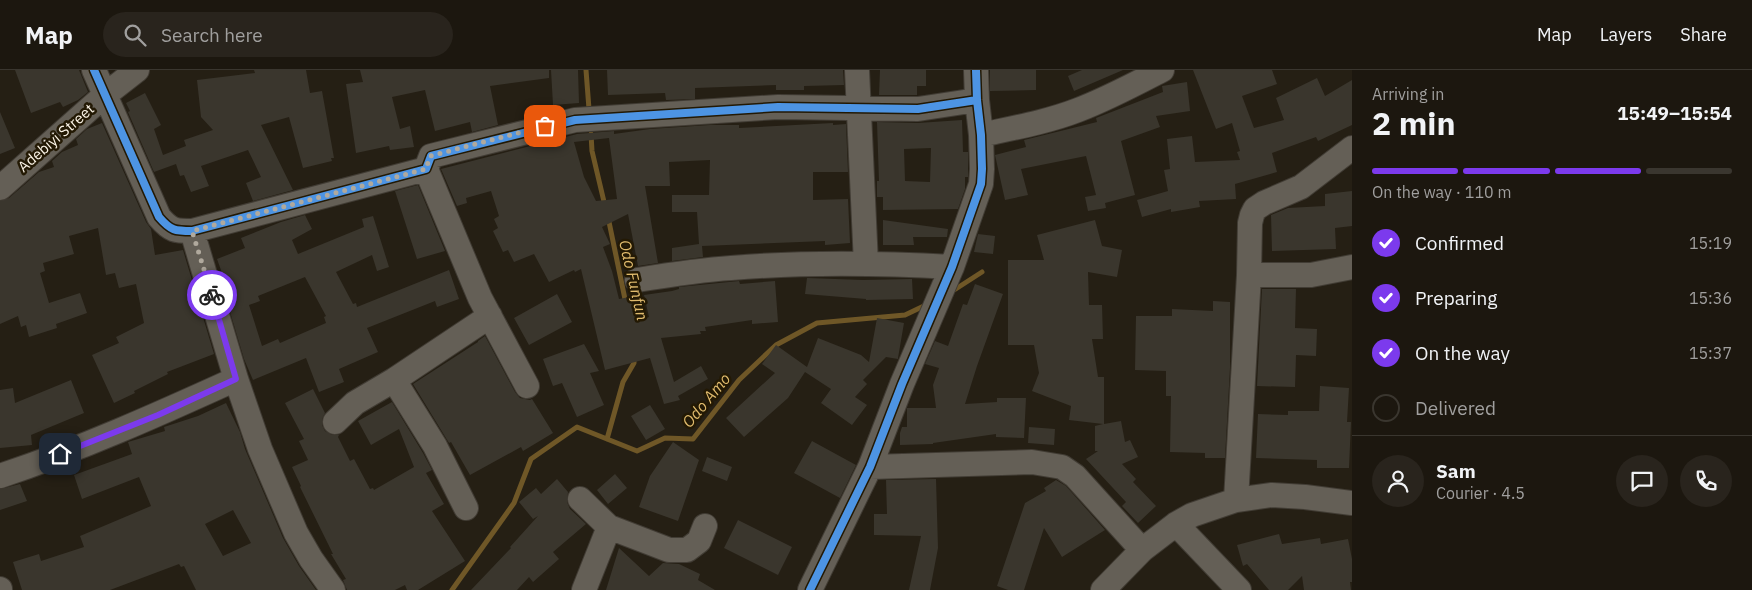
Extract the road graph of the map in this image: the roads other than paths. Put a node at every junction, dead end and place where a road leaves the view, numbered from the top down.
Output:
1 (94, 70) edge
2 (136, 70) edge
3 (857, 70) edge
4 (976, 70) edge
5 (1162, 70) edge
6 (105, 95) junction
7 (977, 100) junction
8 (859, 109) junction
9 (981, 135) junction
10 (1352, 148) edge
11 (426, 169) junction
12 (0, 188) edge
13 (192, 231) junction
14 (866, 264) junction
15 (952, 267) junction
16 (1352, 267) edge
17 (1249, 275) junction
18 (637, 280) dead end
19 (490, 316) junction
20 (236, 379) junction
21 (394, 380) junction
22 (527, 386) dead end
23 (335, 422) dead end
24 (870, 467) junction
25 (0, 476) edge
26 (580, 499) dead end
27 (1236, 500) junction
28 (1352, 503) edge
29 (466, 508) dead end
30 (1176, 524) junction
31 (705, 526) dead end
32 (609, 527) junction
33 (1142, 550) junction
34 (333, 590) edge
35 (584, 590) edge
36 (810, 590) edge
37 (1103, 590) edge
38 (1239, 590) edge

1 - 6 street
2 - 6 street, Adebiyi Street
3 - 8 street
4 - 7 street
5 - 9 street
6 - 12 street, Adebiyi Street
6 - 13 street
7 - 8 street
7 - 9 street
8 - 11 street
8 - 14 street
9 - 15 street
10 - 17 street
11 - 13 street
11 - 19 street
13 - 20 street
14 - 15 street
14 - 18 street
15 - 24 street
16 - 17 street
17 - 27 street
19 - 21 street
19 - 22 street
20 - 25 street
20 - 34 street
21 - 23 street
21 - 29 street
24 - 33 street
24 - 36 street
26 - 32 street
27 - 28 street
27 - 30 street
30 - 33 street
30 - 38 street
31 - 32 street
32 - 35 street
33 - 37 street

